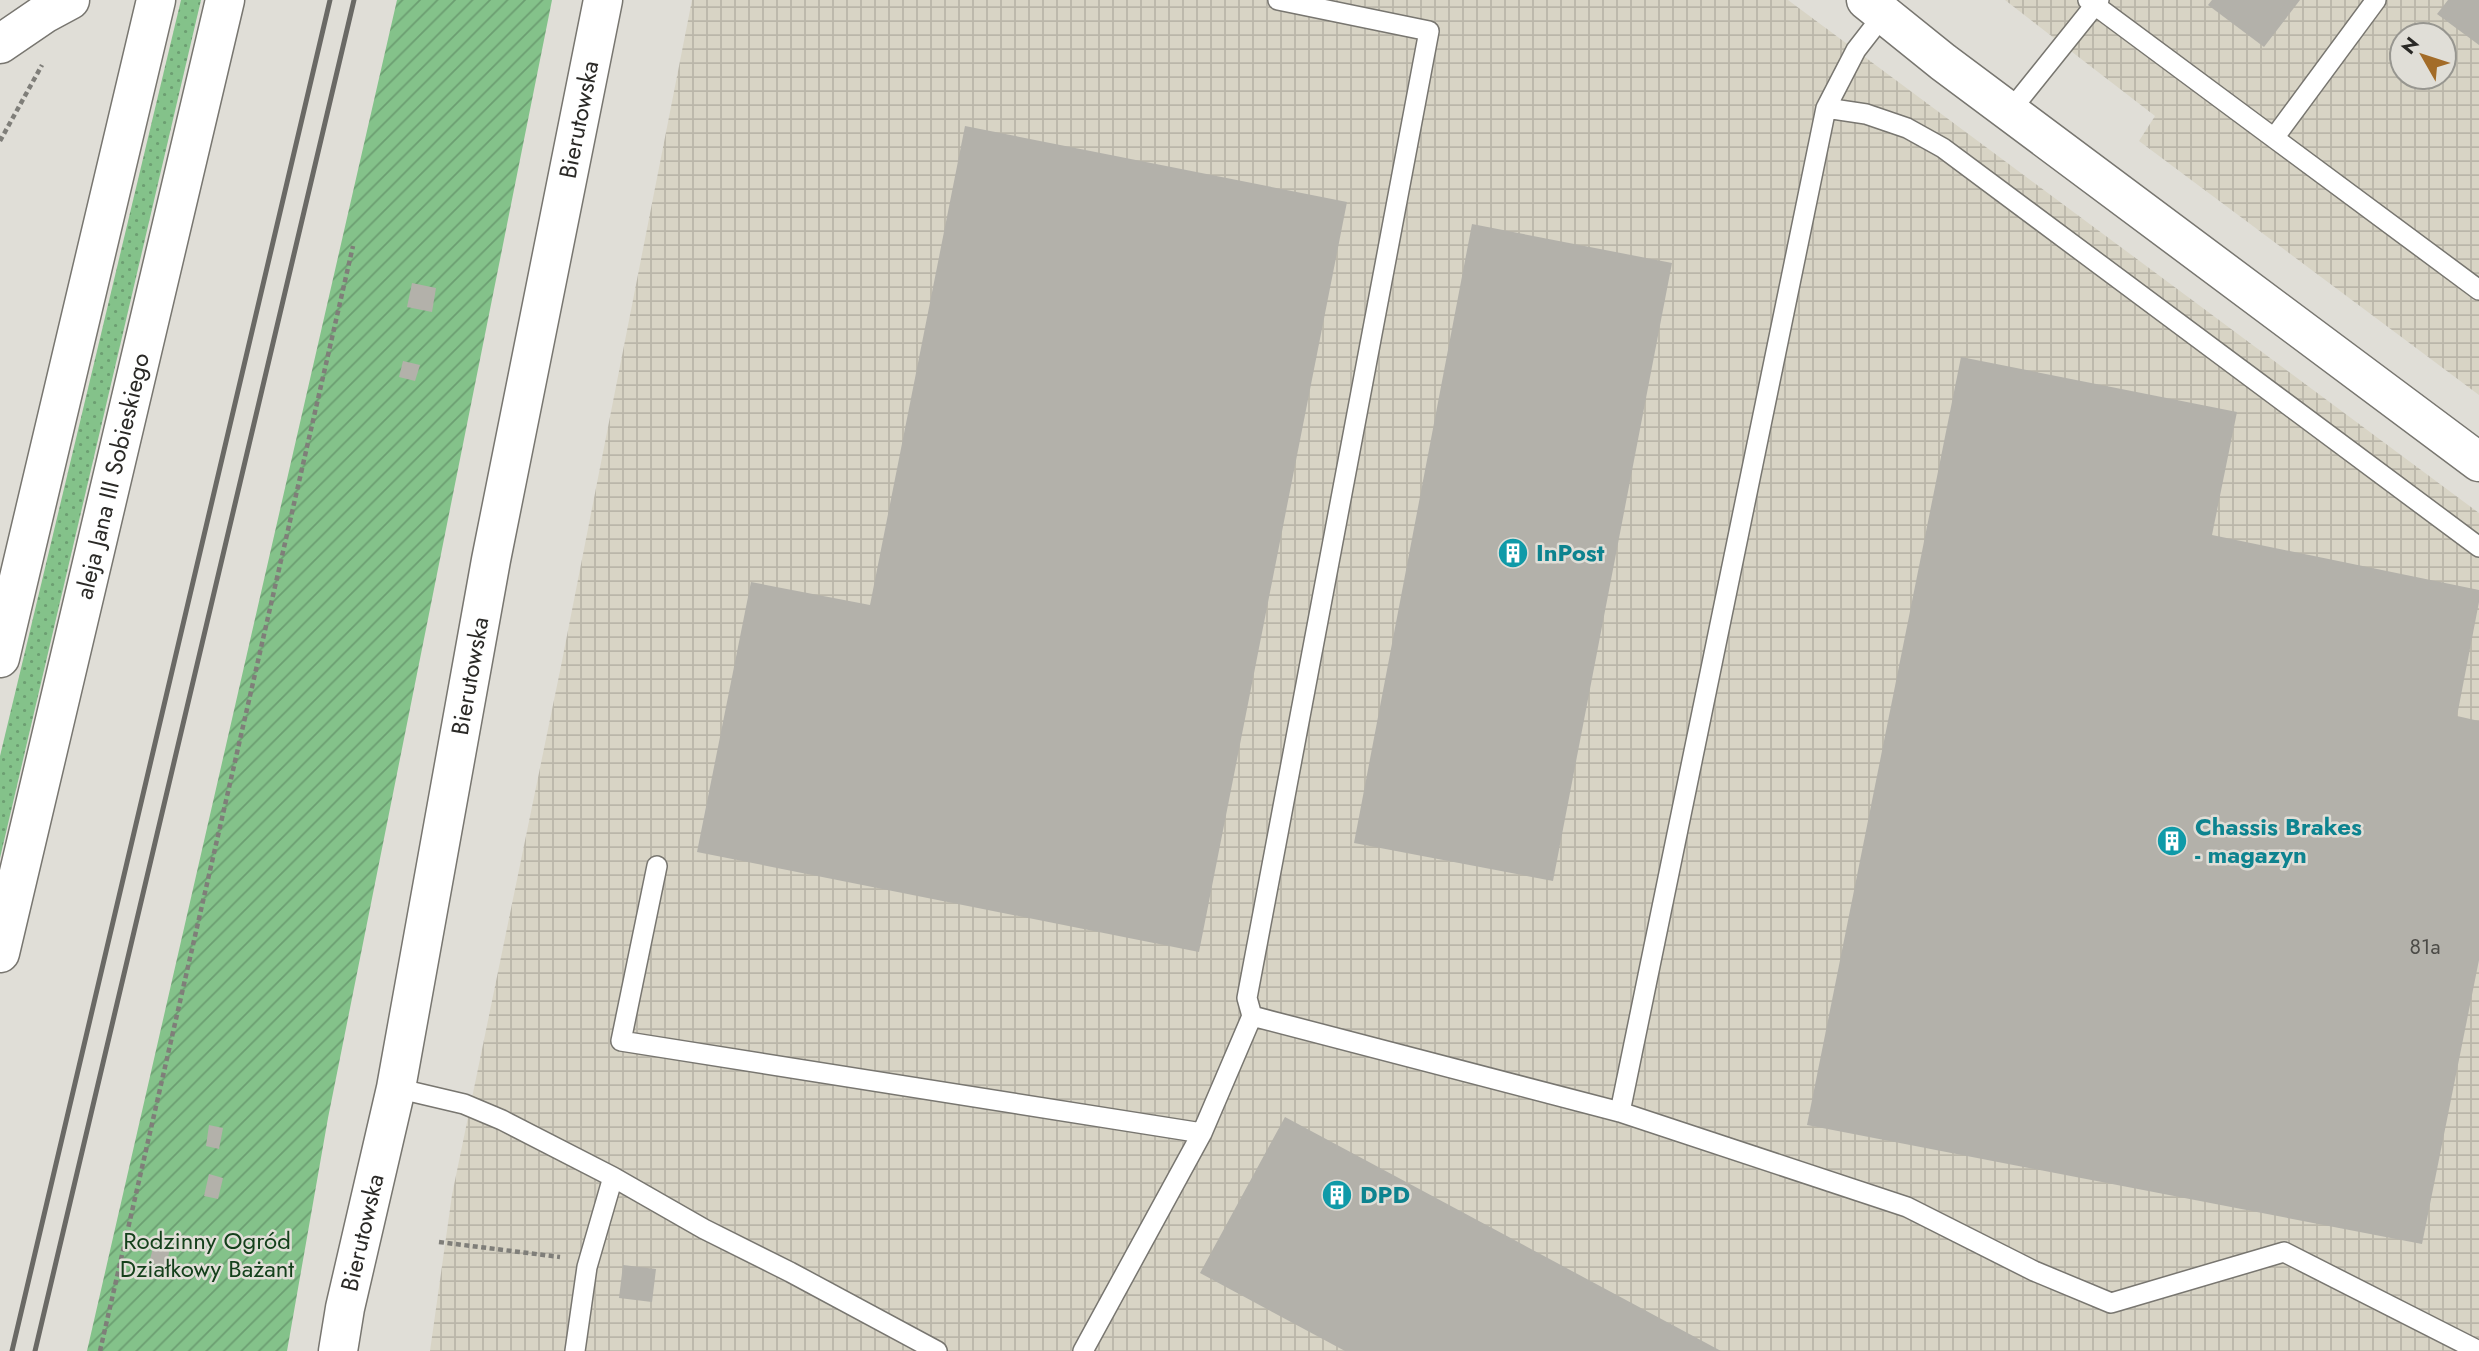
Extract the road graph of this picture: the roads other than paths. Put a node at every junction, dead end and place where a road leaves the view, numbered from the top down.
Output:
1 (70, 0) edge
2 (156, 0) edge
3 (225, 0) edge
4 (603, 0) edge
5 (1278, 0) edge
6 (2375, 0) edge
7 (2094, 2) edge
8 (1875, 7) edge
9 (0, 44) edge
10 (1826, 108) junction
11 (2010, 111) junction
12 (2274, 138) junction
13 (2479, 290) edge
14 (2479, 462) edge
15 (2479, 547) edge
16 (0, 658) edge
17 (657, 866) dead end
18 (0, 953) edge
19 (1252, 1016) junction
20 (396, 1088) junction
21 (1620, 1112) junction
22 (1202, 1133) junction
23 (613, 1177) junction
24 (338, 1351) edge
25 (575, 1351) edge
26 (937, 1351) edge
27 (1083, 1351) edge
28 (2479, 1351) edge

1 - 9 street
2 - 16 street
3 - 18 street, aleja Jana III Sobieskiego
4 - 20 street, Bierutowska
5 - 19 lane
6 - 12 lane
7 - 11 lane
7 - 12 lane
8 - 10 lane
8 - 11 street
10 - 15 lane
10 - 21 lane
11 - 14 street
12 - 13 lane
17 - 22 lane
19 - 21 lane
19 - 22 lane
20 - 23 lane
20 - 24 street, Bierutowska
21 - 28 lane
22 - 27 lane
23 - 25 lane
23 - 26 lane

